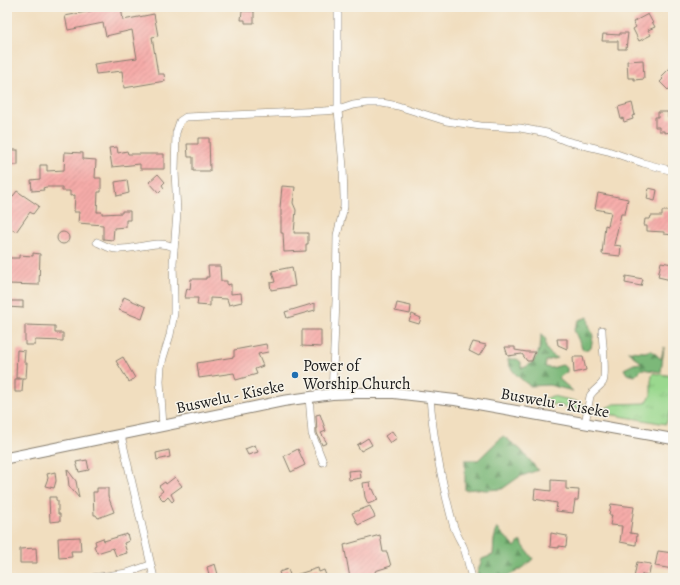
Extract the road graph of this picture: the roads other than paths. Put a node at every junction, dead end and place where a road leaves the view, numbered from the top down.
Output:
1 (338, 7) edge
2 (338, 110) junction
3 (673, 171) edge
4 (97, 242) dead end
5 (174, 247) junction
6 (602, 330) dead end
7 (332, 394) junction
8 (309, 397) junction
9 (430, 397) junction
10 (585, 424) junction
11 (163, 426) junction
12 (121, 435) junction
13 (673, 439) edge
14 (7, 458) edge
15 (323, 462) dead end
16 (150, 565) junction
17 (92, 578) edge
18 (154, 578) edge
19 (472, 578) edge

1 - 2 street
2 - 3 street
2 - 5 street
2 - 7 street
4 - 5 street
5 - 11 street
6 - 10 street
7 - 8 main road, Buswelu - Kiseke
7 - 9 main road, Buswelu - Kiseke
8 - 11 main road, Buswelu - Kiseke
8 - 15 street
9 - 10 main road, Buswelu - Kiseke
9 - 19 street
10 - 13 main road, Buswelu - Kiseke
11 - 12 main road, Buswelu - Kiseke
12 - 14 main road, Buswelu - Kiseke
12 - 16 street
16 - 17 street
16 - 18 street

